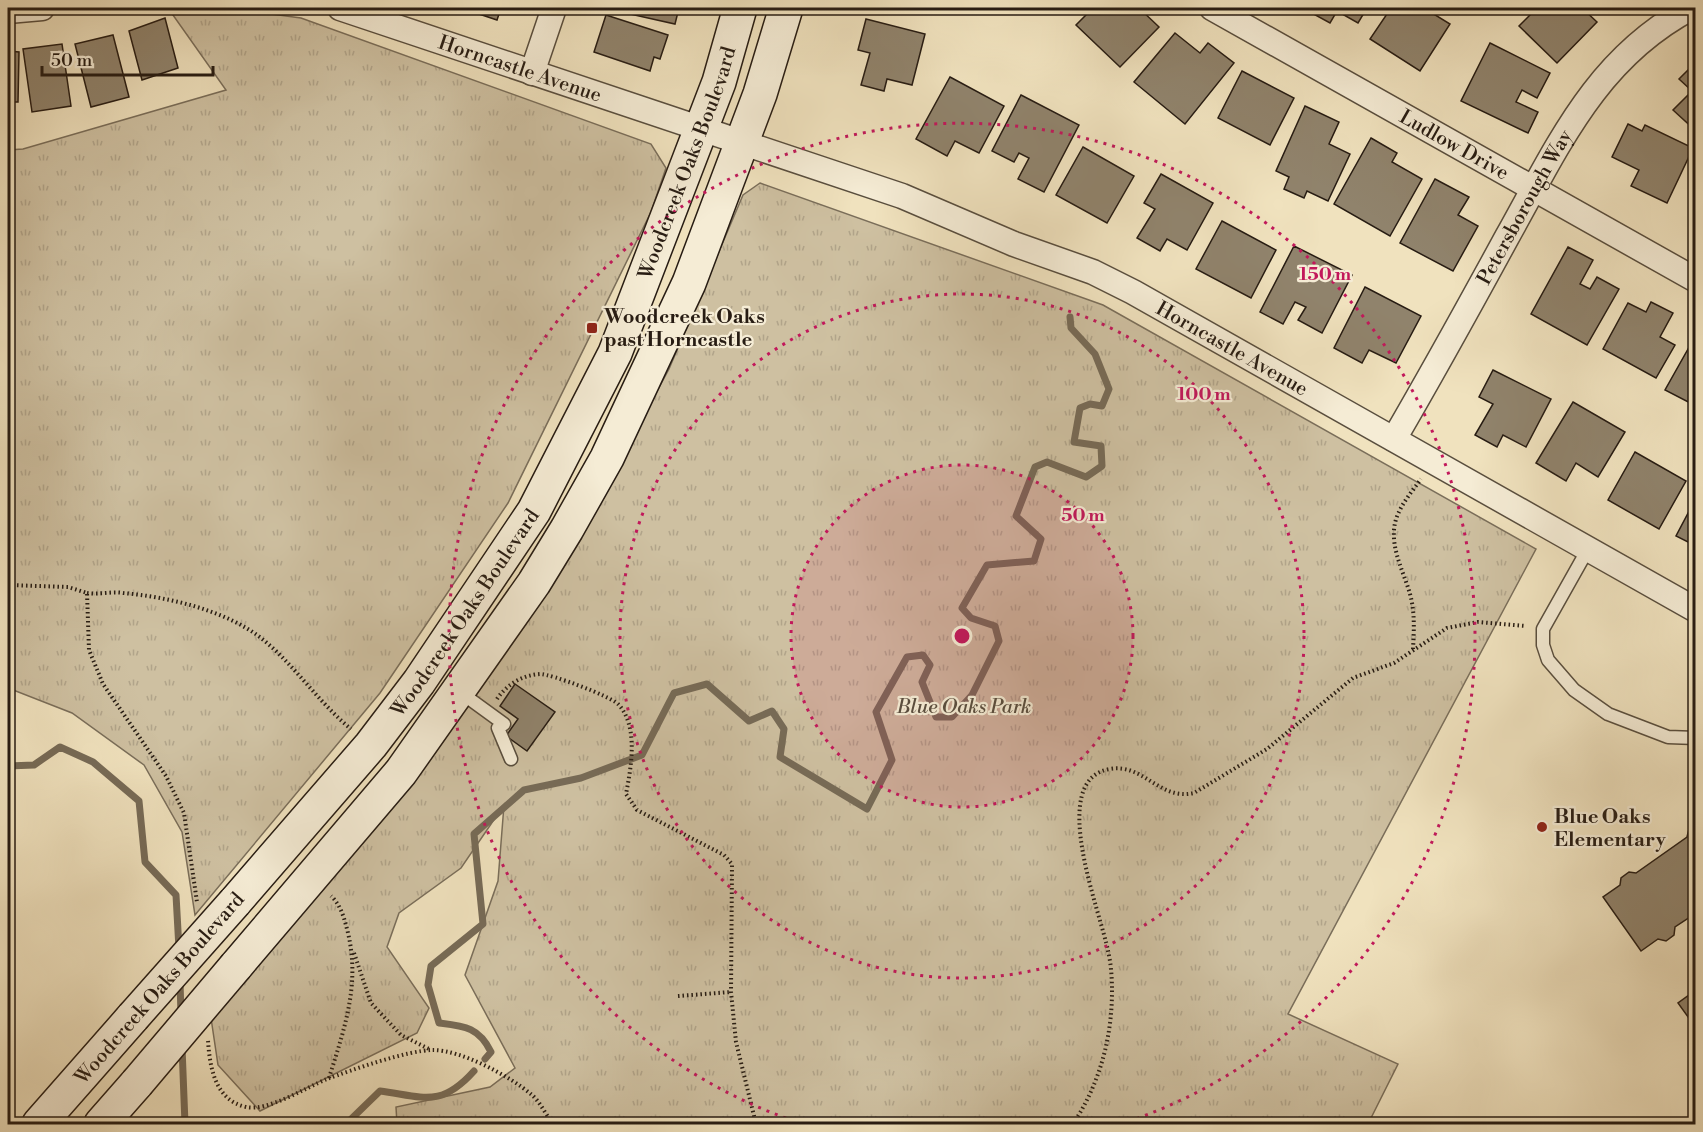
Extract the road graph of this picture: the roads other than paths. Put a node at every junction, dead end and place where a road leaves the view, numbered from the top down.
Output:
1 (42, 8) edge
2 (340, 8) edge
3 (554, 8) edge
4 (740, 8) edge
5 (786, 8) edge
6 (1212, 8) edge
7 (1691, 8) edge
8 (8, 11) edge
9 (532, 73) junction
10 (702, 129) junction
11 (743, 143) junction
12 (1534, 189) junction
13 (1695, 280) edge
14 (1394, 439) junction
15 (1588, 549) junction
16 (1695, 610) edge
17 (459, 691) junction
18 (1695, 738) edge
19 (511, 759) dead end
20 (39, 1125) edge
21 (101, 1125) edge

1 - 8 street
2 - 9 street, Horncastle Avenue
3 - 9 street
4 - 10 main road, Woodcreek Oaks Boulevard
5 - 11 main road, Woodcreek Oaks Boulevard
6 - 12 street, Ludlow Drive
7 - 12 street, Petersborough Way
9 - 10 street, Horncastle Avenue
10 - 11 street, Horncastle Avenue
10 - 20 main road, Woodcreek Oaks Boulevard, bridge
11 - 14 street, Horncastle Avenue
11 - 17 main road, Woodcreek Oaks Boulevard
12 - 13 street, Ludlow Drive
12 - 14 street, Petersborough Way
14 - 15 street, Horncastle Avenue
15 - 16 street, Horncastle Avenue
15 - 18 lane
17 - 19 lane
17 - 21 main road, Woodcreek Oaks Boulevard, bridge

